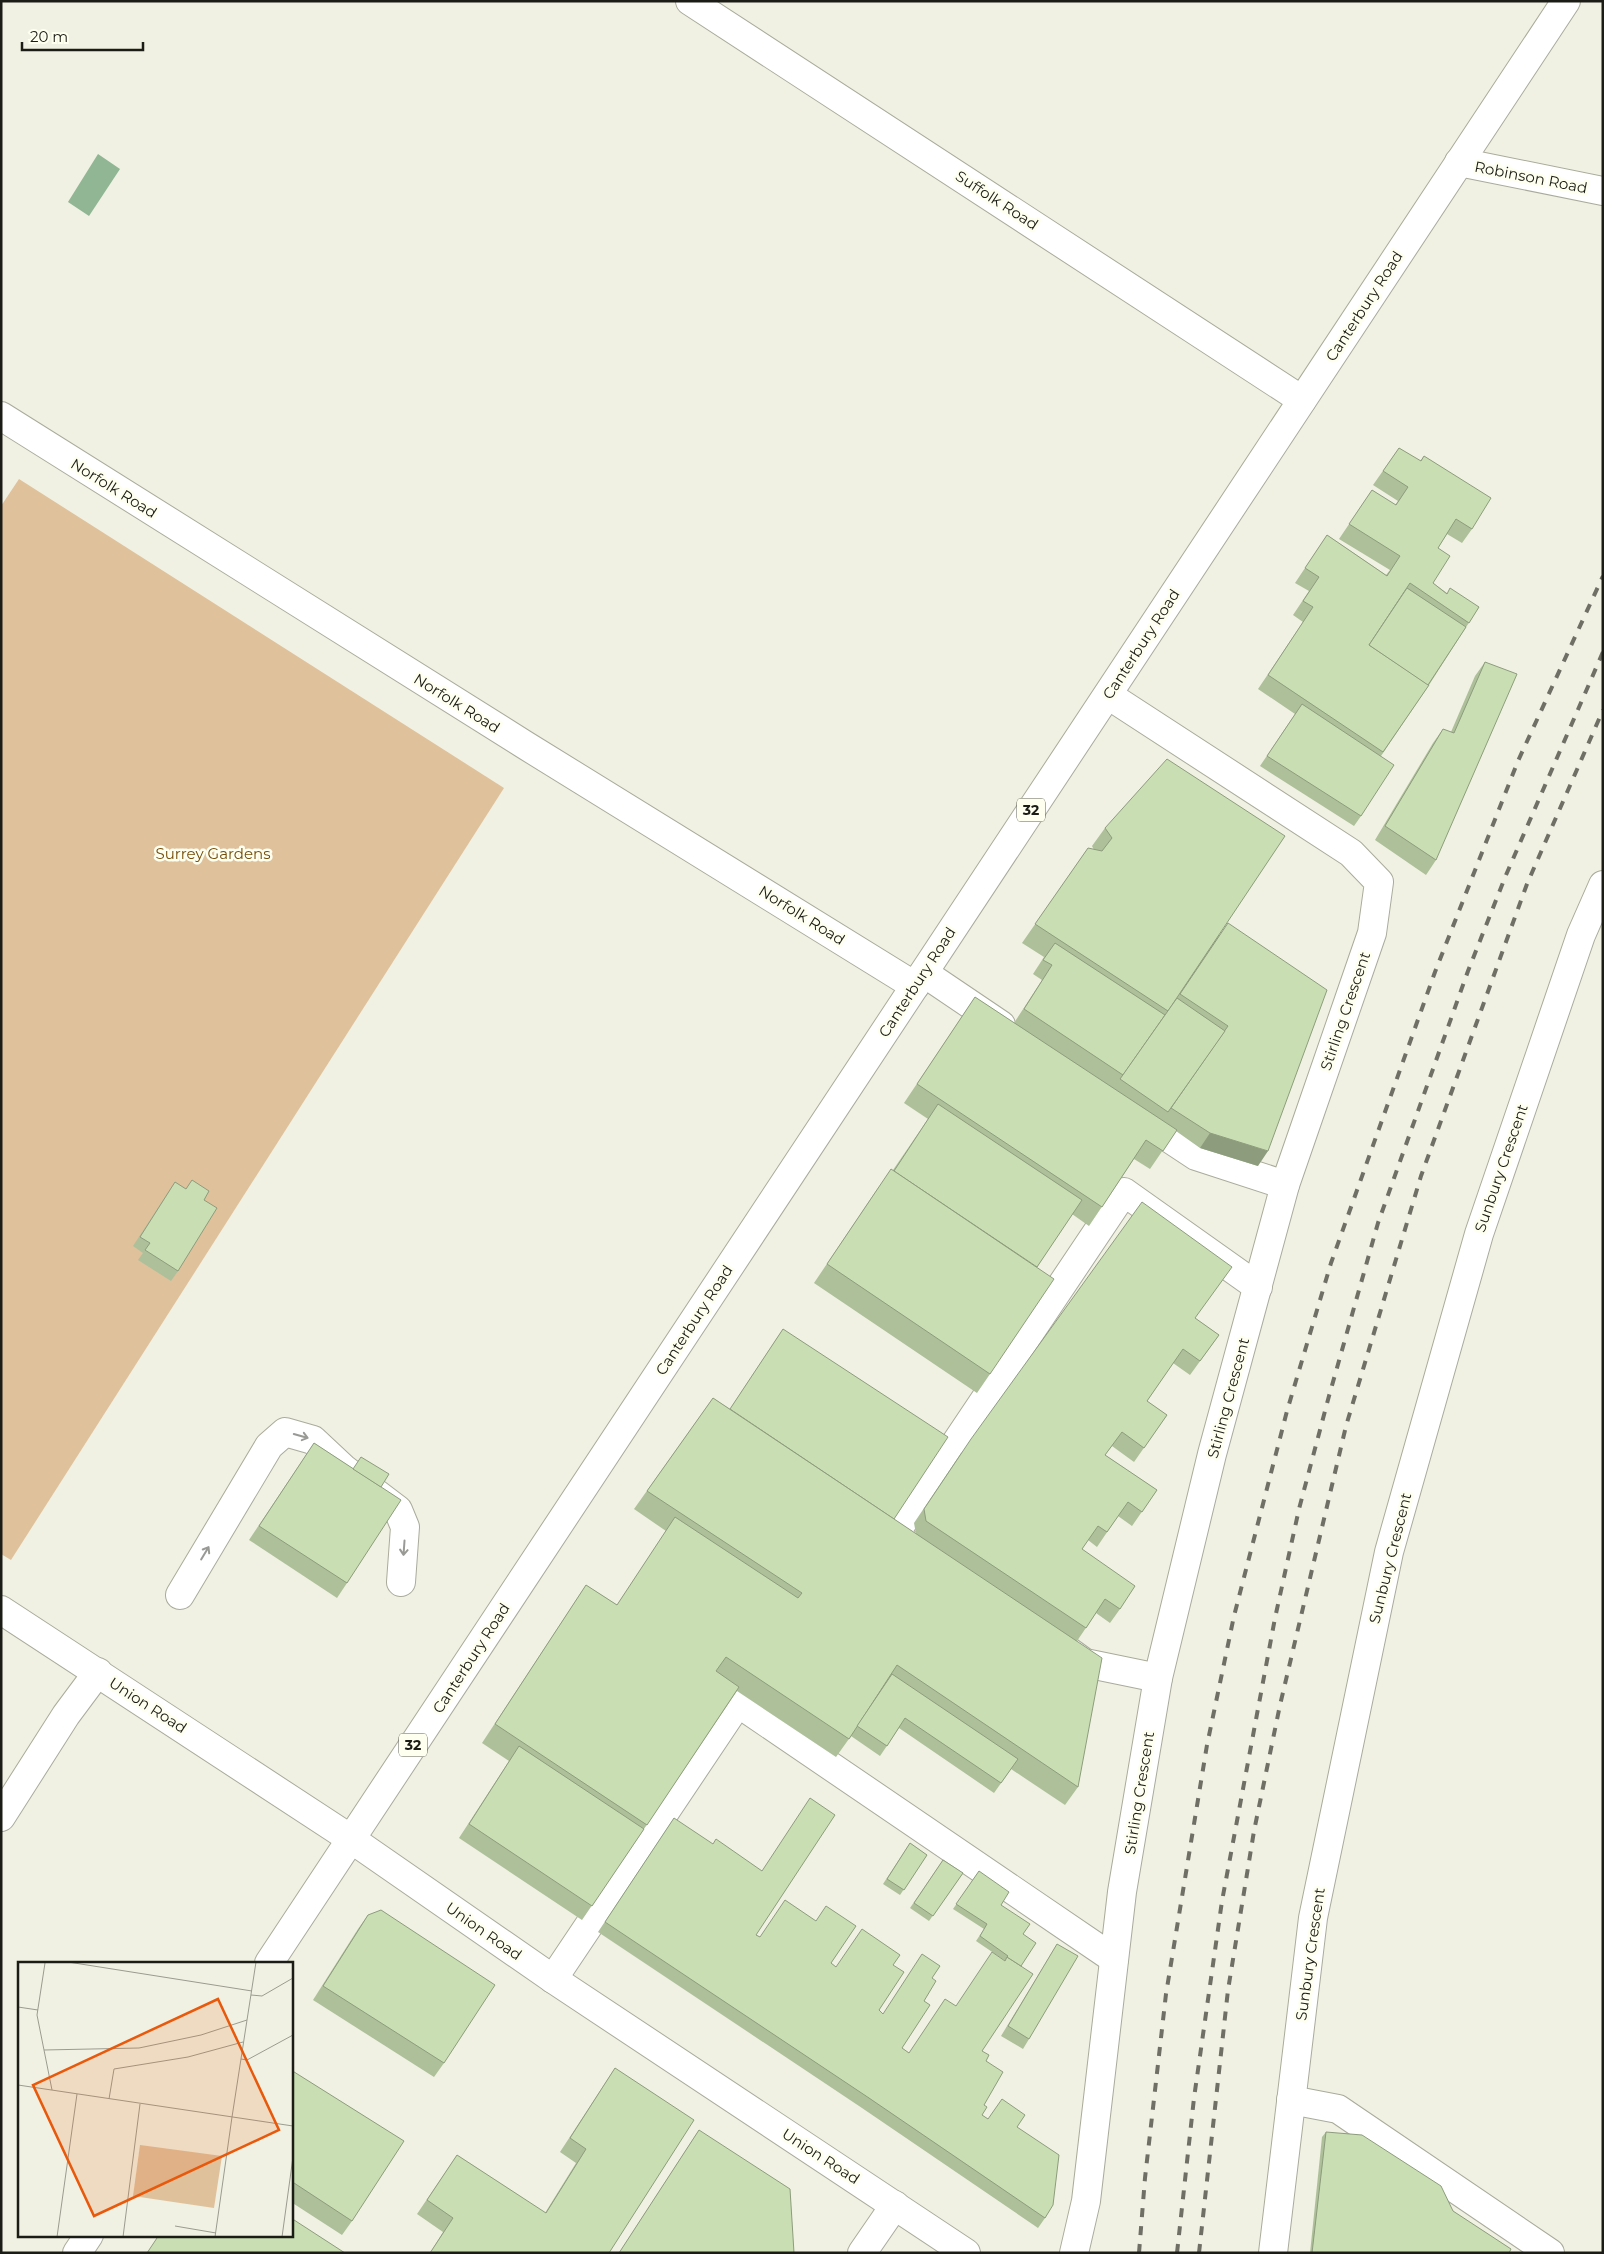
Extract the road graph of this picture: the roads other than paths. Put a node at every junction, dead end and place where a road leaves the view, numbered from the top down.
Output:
1 (690, 1) edge
2 (1566, 1) edge
3 (1459, 162) junction
4 (1603, 191) edge
5 (1302, 400) junction
6 (1, 416) edge
7 (1108, 695) junction
8 (1603, 886) edge
9 (919, 979) junction
10 (1018, 1036) edge
11 (1123, 1107) edge
12 (1285, 1185) junction
13 (1258, 1287) junction
14 (934, 1562) edge
15 (401, 1582) dead end
16 (180, 1595) dead end
17 (1, 1610) edge
18 (1045, 1636) edge
19 (98, 1672) junction
20 (1158, 1678) junction
21 (1, 1817) edge
22 (351, 1839) junction
23 (1114, 1958) junction
24 (270, 1962) edge
25 (553, 1979) junction
26 (1291, 2100) junction
27 (895, 2205) junction
28 (88, 2236) edge
29 (78, 2253) edge
30 (862, 2253) edge
31 (966, 2253) edge
32 (1074, 2253) edge
33 (1273, 2253) edge
34 (1550, 2253) edge

1 - 5 street, Suffolk Road
2 - 3 street, Canterbury Road / 32
3 - 4 street, Robinson Road
3 - 5 street, Canterbury Road / 32
5 - 7 street, Canterbury Road / 32
6 - 9 street, Norfolk Road
7 - 9 street, Canterbury Road / 32
7 - 12 street, Stirling Crescent
8 - 26 street, Sunbury Crescent
9 - 10 street, Norfolk Road
9 - 22 street, Canterbury Road / 32
11 - 12 street
12 - 13 street, Stirling Crescent
13 - 14 street
13 - 20 street, Stirling Crescent
16 -> 15 street
17 - 19 street, Union Road
18 - 20 street
19 - 21 street
19 - 22 street, Union Road
20 - 23 street, Stirling Crescent
22 - 24 street, Canterbury Road / 32
22 - 25 street, Union Road
23 - 25 street
23 - 32 street, Stirling Crescent
25 - 27 street, Union Road
26 - 33 street, Sunbury Crescent
26 - 34 street
27 - 30 street
27 - 31 street, Union Road
28 - 29 street

